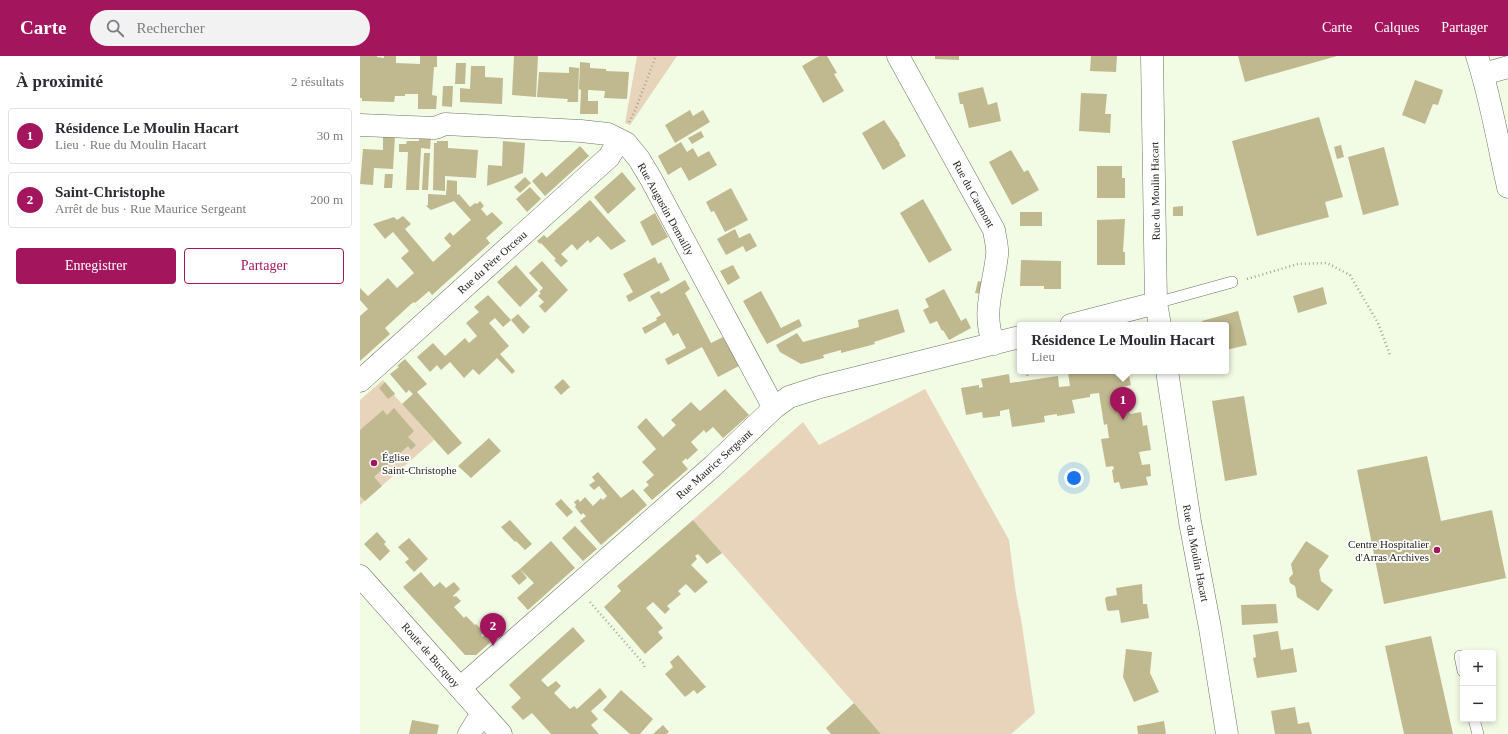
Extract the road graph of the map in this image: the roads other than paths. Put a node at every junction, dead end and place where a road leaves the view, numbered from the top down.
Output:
1 (898, 56) edge
2 (1152, 56) edge
3 (1480, 65) edge
4 (1508, 67) edge
5 (360, 125) edge
6 (620, 140) junction
7 (1508, 187) edge
8 (1232, 282) road end
9 (1156, 303) junction
10 (1083, 322) edge
11 (1159, 322) edge
12 (1017, 339) edge
13 (994, 344) junction
14 (1167, 374) edge
15 (360, 381) edge
16 (774, 408) junction
17 (360, 576) edge
18 (460, 688) junction
19 (482, 713) junction
20 (1475, 722) edge
21 (469, 734) edge
22 (501, 734) edge
23 (1227, 734) edge
24 (1478, 734) edge

1 - 13 street, Rue du Caumont
2 - 9 street, Rue du Moulin Hacart
3 - 4 street
3 - 7 street
5 - 6 street, Rue Augustin Demailly
6 - 15 street, Rue du Père Orceau
6 - 16 street, Rue Augustin Demailly
8 - 9 lane
9 - 10 street
9 - 11 street, Rue du Moulin Hacart
12 - 13 street, Rue Maurice Sergeant
13 - 16 street, Rue Maurice Sergeant
14 - 23 street, Rue du Moulin Hacart
16 - 18 street, Rue Maurice Sergeant
17 - 18 street, Route de Bucquoy
18 - 19 street, Route de Bucquoy
19 - 21 street
19 - 22 street, Route de Bucquoy
20 - 24 lane

